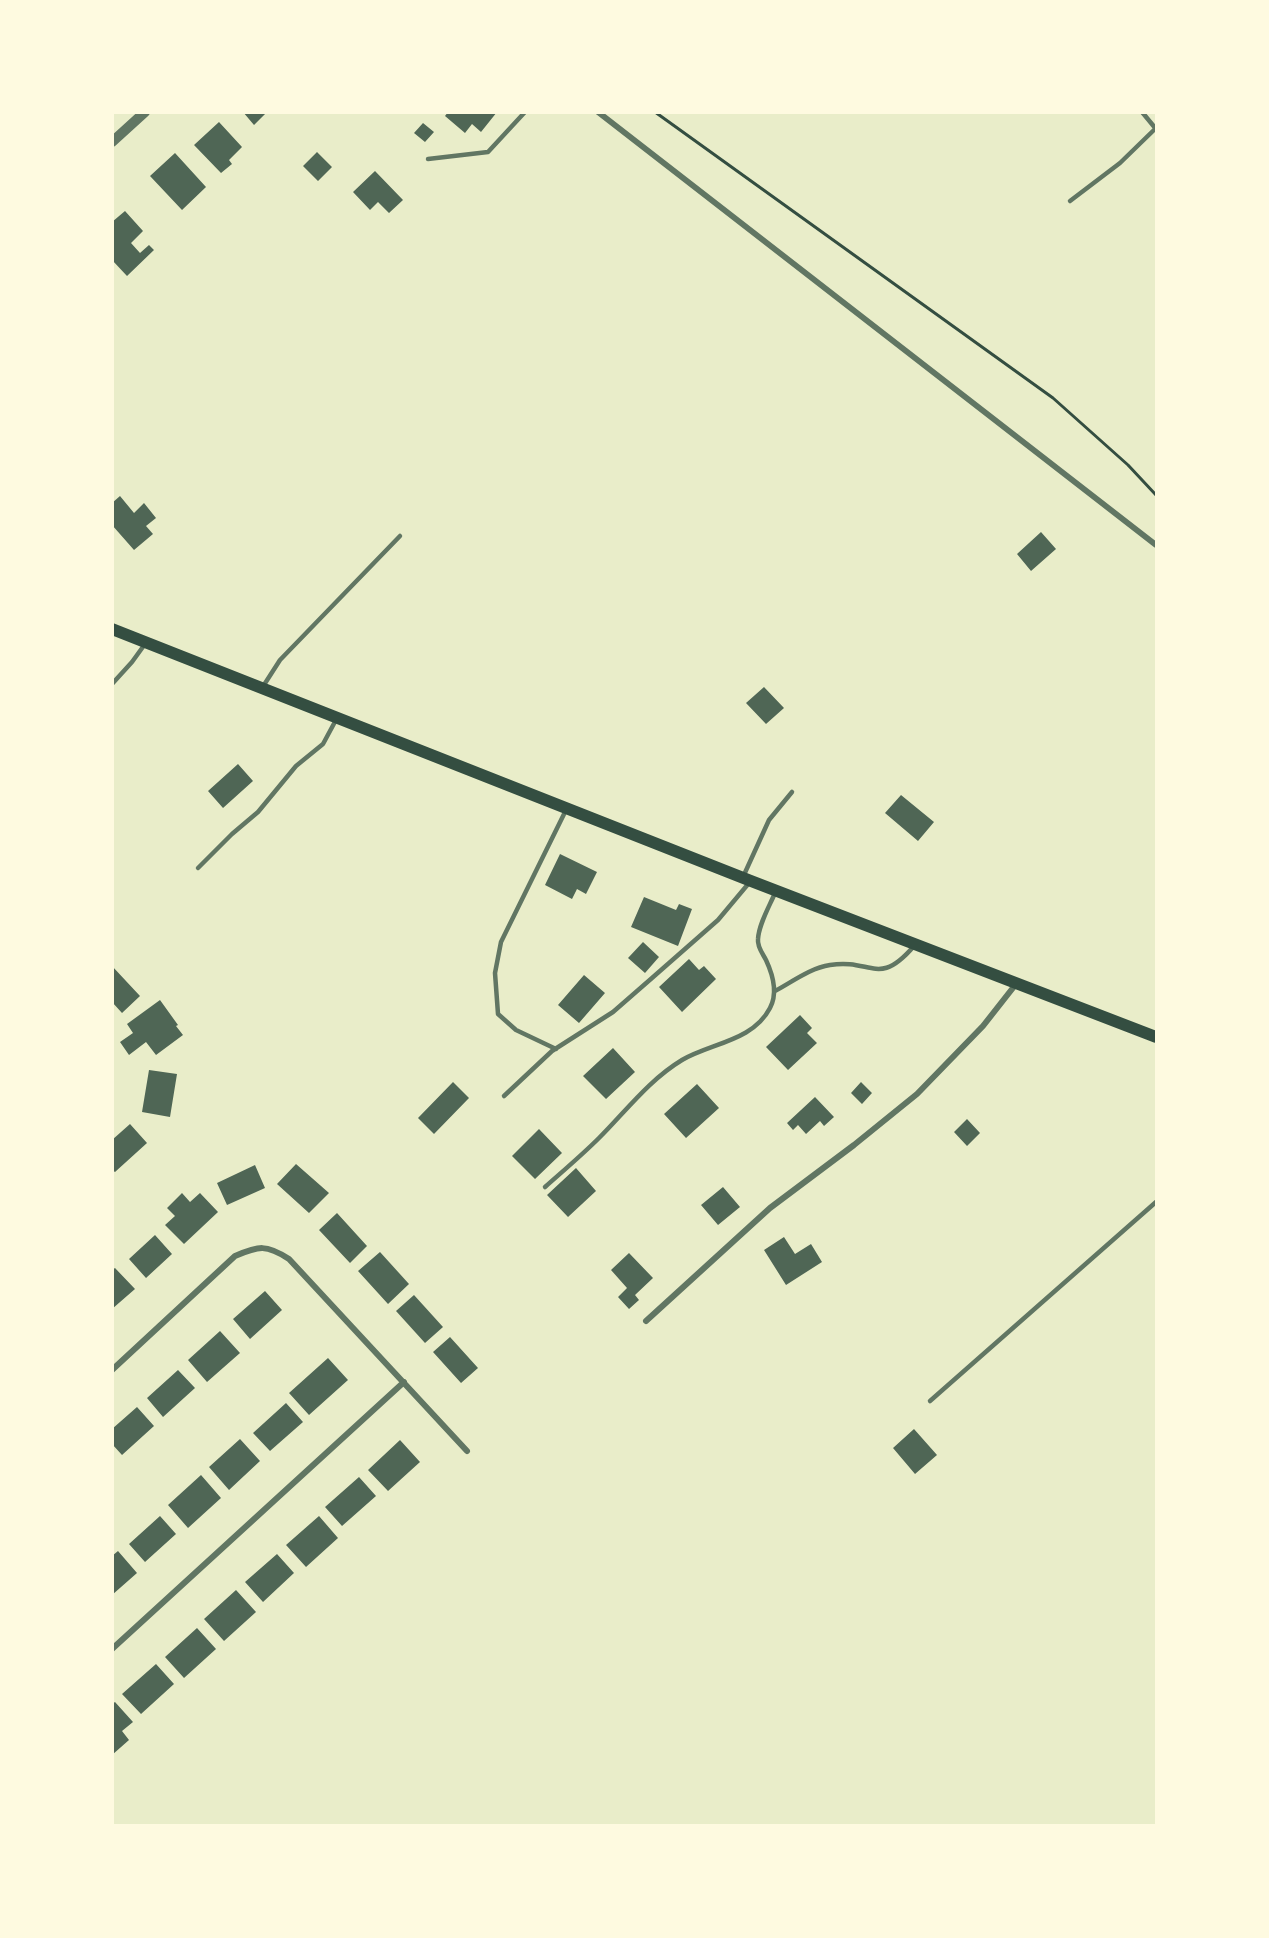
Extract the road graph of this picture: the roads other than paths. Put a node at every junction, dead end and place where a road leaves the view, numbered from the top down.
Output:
1 (145, 112) edge
2 (525, 112) edge
3 (598, 112) edge
4 (1145, 113) edge
5 (1156, 128) edge
6 (112, 142) edge
7 (428, 159) dead end
8 (1070, 201) dead end
9 (400, 536) dead end
10 (1156, 544) edge
11 (112, 629) edge
12 (146, 642) junction
13 (112, 684) edge
14 (262, 688) junction
15 (337, 718) junction
16 (792, 792) dead end
17 (567, 808) junction
18 (198, 868) dead end
19 (747, 879) junction
20 (776, 890) junction
21 (916, 944) junction
22 (1017, 983) junction
23 (775, 991) junction
24 (1156, 1037) edge
25 (556, 1049) junction
26 (504, 1096) dead end
27 (546, 1187) dead end
28 (1156, 1202) edge
29 (646, 1321) dead end
30 (112, 1370) edge
31 (404, 1382) junction
32 (930, 1401) dead end
33 (467, 1450) dead end
34 (112, 1649) edge

1 - 6 street
2 - 7 lane
3 - 10 street
4 - 5 lane
5 - 8 lane
9 - 14 lane
11 - 12 main road
12 - 13 lane
12 - 14 main road
14 - 15 main road
15 - 17 main road
15 - 18 lane
16 - 19 lane
17 - 19 main road
17 - 25 lane
19 - 20 main road
19 - 25 lane
20 - 21 main road
20 - 23 lane
21 - 22 main road
21 - 23 lane
22 - 24 main road
22 - 29 street
23 - 27 lane
25 - 26 lane
28 - 32 lane
30 - 31 street
31 - 33 street
31 - 34 street

